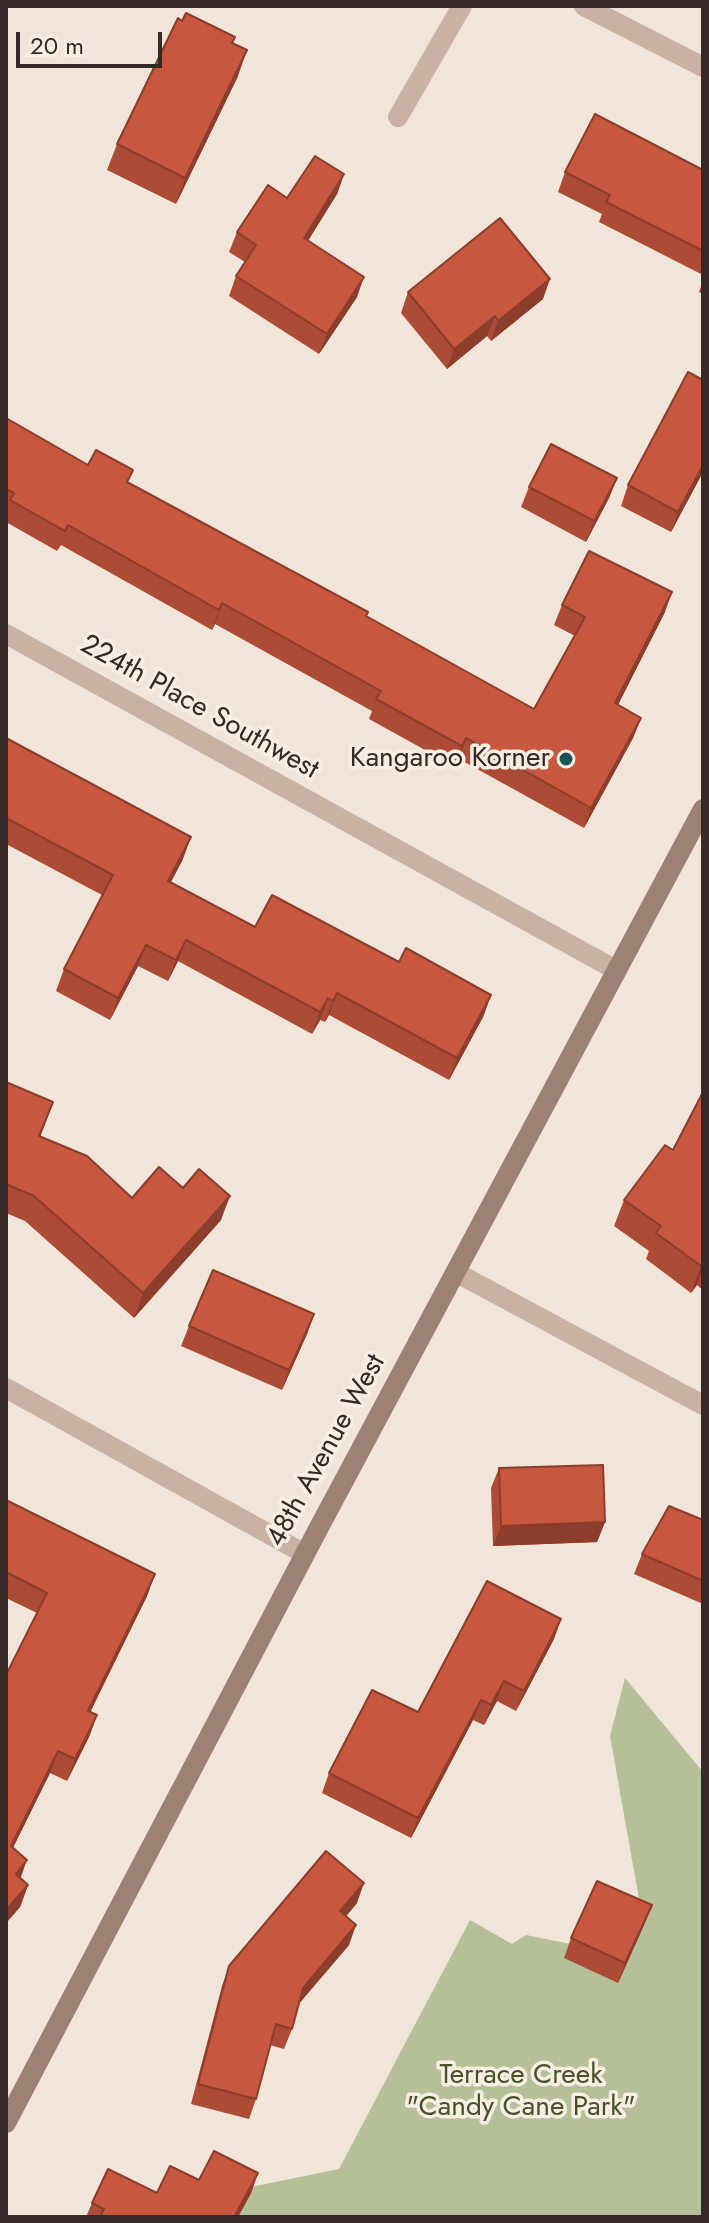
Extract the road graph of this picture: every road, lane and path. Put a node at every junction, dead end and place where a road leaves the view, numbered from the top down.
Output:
1 (462, 6) edge
2 (584, 6) edge
3 (703, 67) edge
4 (398, 117) dead end
5 (6, 634) edge
6 (703, 809) edge
7 (616, 970) junction
8 (457, 1273) junction
9 (6, 1388) edge
10 (703, 1405) edge
11 (303, 1553) junction
12 (6, 2123) edge

1 - 4 street
2 - 3 street
5 - 7 street, 224th Place Southwest
6 - 7 main road, 48th Avenue West
7 - 8 main road, 48th Avenue West
8 - 10 street
8 - 11 main road, 48th Avenue West
9 - 11 street
11 - 12 main road, 48th Avenue West

